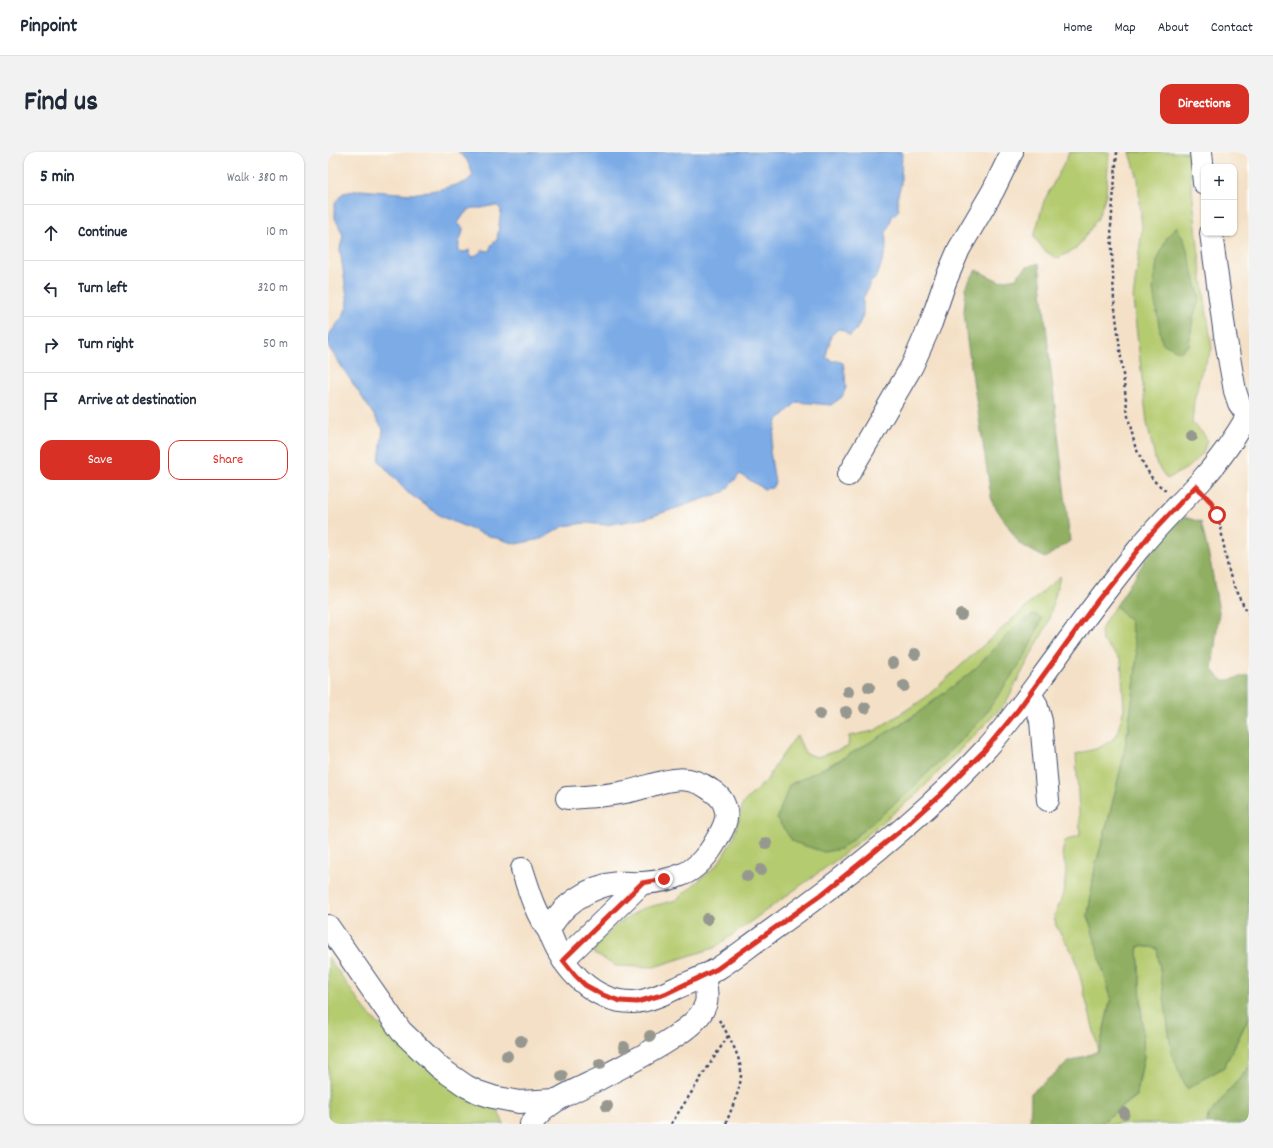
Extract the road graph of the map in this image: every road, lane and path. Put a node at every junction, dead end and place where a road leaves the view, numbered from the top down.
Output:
1 (1012, 152) edge
2 (1117, 152) edge
3 (1201, 152) edge
4 (1202, 164) edge
5 (1211, 236) edge
6 (1249, 414) edge
7 (848, 475) dead end
8 (1196, 486) junction
9 (1180, 503) junction
10 (1249, 614) edge
11 (1030, 694) junction
12 (567, 798) dead end
13 (1048, 800) dead end
14 (522, 869) dead end
15 (642, 883) junction
16 (328, 926) edge
17 (550, 931) junction
18 (563, 960) junction
19 (704, 975) junction
20 (707, 1001) junction
21 (728, 1035) junction
22 (533, 1114) edge
23 (671, 1124) edge
24 (726, 1124) edge

1 - 7 lane
2 - 9 path
3 - 4 lane
5 - 6 lane
6 - 8 lane
8 - 9 lane
8 - 10 path
9 - 11 lane
11 - 13 lane
11 - 19 lane
12 - 15 lane
14 - 17 lane
15 - 17 lane
15 - 18 lane
16 - 22 lane
17 - 18 lane
18 - 19 lane
19 - 20 lane
20 - 21 path
20 - 22 lane
21 - 23 path
21 - 24 path

